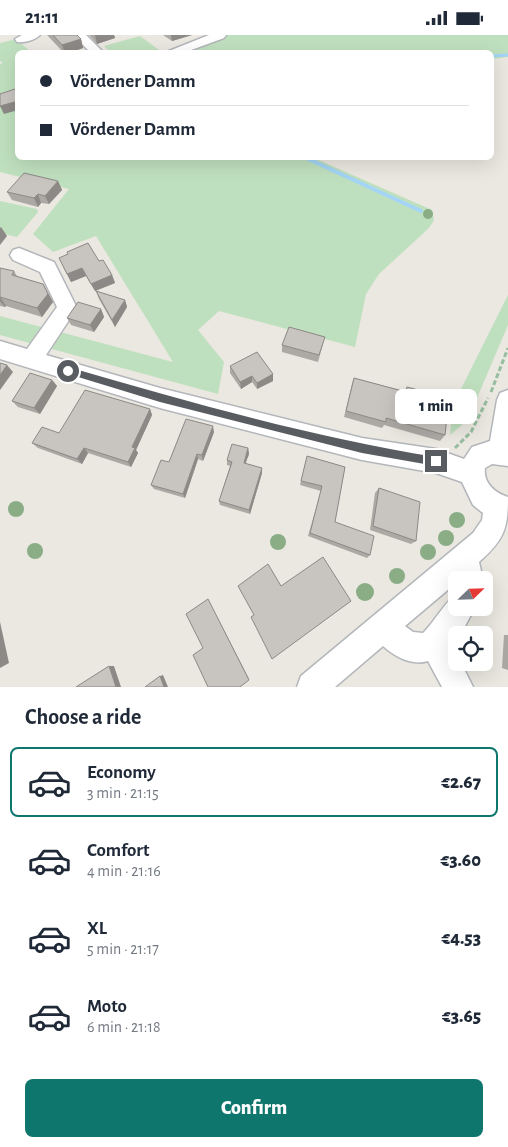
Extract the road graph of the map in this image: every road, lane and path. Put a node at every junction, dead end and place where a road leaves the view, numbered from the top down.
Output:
1 (34, 35) edge
2 (79, 35) edge
3 (220, 35) edge
4 (21, 39) dead end
5 (95, 50) edge
6 (178, 50) edge
7 (19, 255) dead end
8 (508, 348) edge
9 (0, 350) edge
10 (31, 360) junction
11 (508, 400) edge
12 (504, 454) edge
13 (436, 461) junction
14 (471, 473) junction
15 (503, 509) edge
16 (467, 569) edge
17 (456, 616) edge
18 (383, 626) junction
19 (434, 642) junction
20 (312, 687) edge
21 (458, 687) edge

1 - 4 street
2 - 5 street
3 - 6 street
7 - 10 street
8 - 13 path
9 - 10 street
10 - 13 street
11 - 12 street
12 - 14 street
13 - 14 street
14 - 15 street
15 - 16 street
16 - 18 street
17 - 19 street
18 - 19 street
18 - 20 street
19 - 21 street

